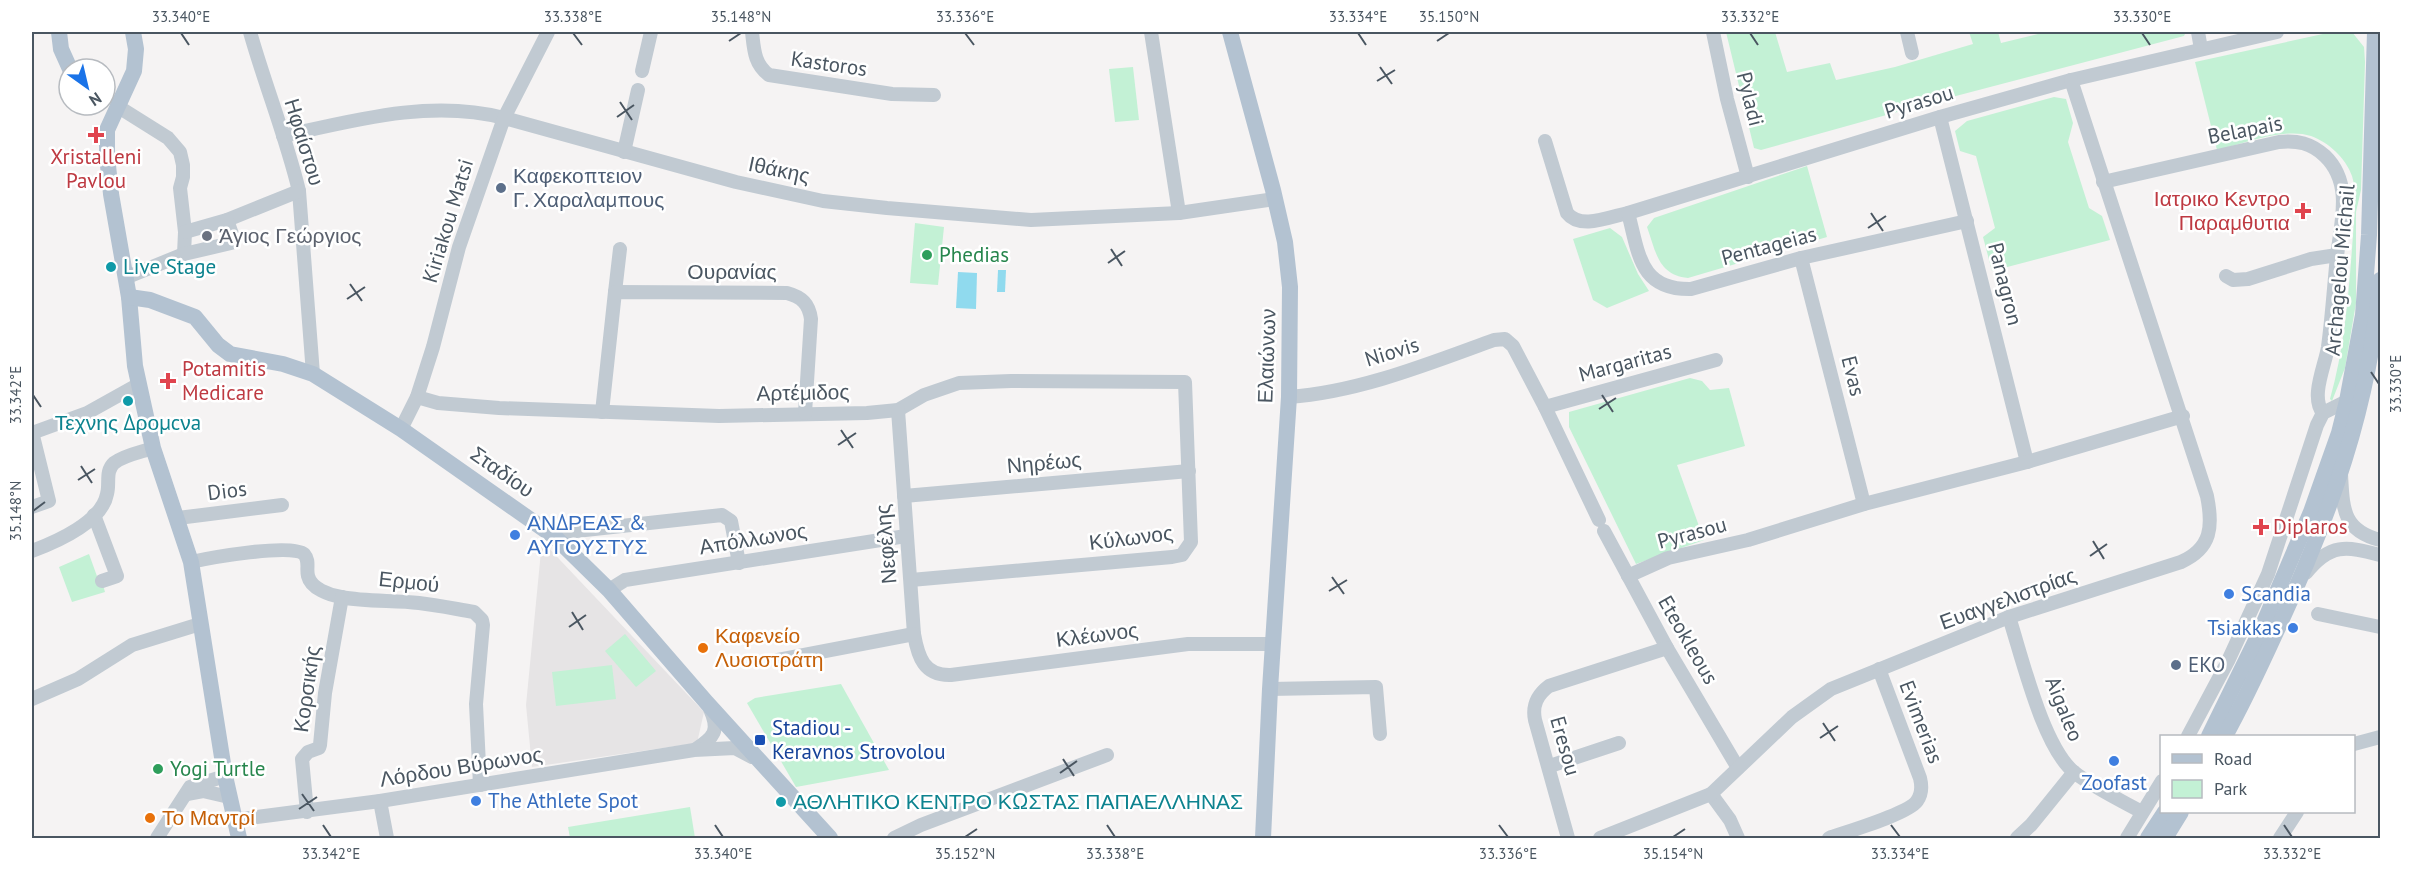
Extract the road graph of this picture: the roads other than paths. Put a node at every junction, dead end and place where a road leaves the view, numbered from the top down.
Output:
1 (58, 32) edge
2 (134, 32) edge
3 (250, 32) edge
4 (548, 32) edge
5 (651, 32) edge
6 (752, 32) edge
7 (1151, 32) edge
8 (1233, 32) edge
9 (1713, 32) edge
10 (1907, 32) edge
11 (2198, 32) edge
12 (2277, 32) edge
13 (2375, 32) edge
14 (2201, 50) junction
15 (1912, 53) dead end
16 (64, 57) edge
17 (642, 71) dead end
18 (2071, 80) junction
19 (638, 90) dead end
20 (117, 95) edge
21 (934, 95) dead end
22 (117, 107) edge
23 (109, 117) edge
24 (1940, 117) junction
25 (504, 118) junction
26 (283, 136) junction
27 (1545, 141) dead end
28 (624, 152) junction
29 (1748, 177) junction
30 (2103, 182) junction
31 (299, 191) junction
32 (1275, 199) junction
33 (1179, 213) junction
34 (1628, 213) junction
35 (227, 220) junction
36 (1967, 221) junction
37 (185, 231) junction
38 (620, 249) dead end
39 (184, 254) junction
40 (2337, 255) junction
41 (1801, 258) junction
42 (2226, 276) dead end
43 (125, 278) junction
44 (2380, 280) edge
45 (615, 292) junction
46 (129, 297) junction
47 (1505, 339) joint
48 (1716, 360) dead end
49 (313, 374) junction
50 (1185, 381) joint
51 (139, 384) junction
52 (417, 397) junction
53 (1288, 397) junction
54 (2347, 401) junction
55 (1545, 407) junction
56 (898, 410) junction
57 (602, 412) junction
58 (805, 413) junction
59 (2323, 413) junction
60 (2183, 416) junction
61 (401, 429) junction
62 (32, 432) edge
63 (153, 448) junction
64 (2027, 462) junction
65 (1189, 471) junction
66 (2342, 474) junction
67 (903, 496) junction
68 (1864, 504) junction
69 (282, 505) dead end
70 (32, 507) edge
71 (94, 515) junction
72 (178, 518) junction
73 (906, 536) junction
74 (555, 537) junction
75 (2380, 540) edge
76 (32, 551) edge
77 (2380, 555) edge
78 (191, 562) junction
79 (739, 563) junction
80 (1628, 576) junction
81 (911, 580) junction
82 (102, 581) dead end
83 (2299, 582) junction
84 (609, 590) junction
85 (342, 597) junction
86 (2318, 614) dead end
87 (2009, 617) junction
88 (200, 624) junction
89 (2380, 627) edge
90 (914, 634) junction
91 (1273, 644) junction
92 (1667, 648) junction
93 (778, 660) dead end
94 (1879, 669) junction
95 (929, 670) joint
96 (1270, 689) junction
97 (32, 699) edge
98 (707, 704) junction
99 (1380, 734) dead end
100 (2189, 735) edge
101 (2209, 735) edge
102 (2225, 735) edge
103 (2380, 737) edge
104 (1619, 743) dead end
105 (2355, 744) edge
106 (694, 750) junction
107 (1107, 755) dead end
108 (761, 763) junction
109 (1550, 766) junction
110 (1738, 768) junction
111 (2074, 772) junction
112 (225, 776) junction
113 (2160, 784) edge
114 (480, 785) junction
115 (185, 794) junction
116 (1711, 794) junction
117 (229, 797) junction
118 (380, 801) junction
119 (307, 812) junction
120 (2142, 812) junction
121 (2164, 813) edge
122 (2180, 813) edge
123 (2296, 813) edge
124 (234, 820) junction
125 (1637, 832) edge
126 (158, 838) edge
127 (239, 838) edge
128 (387, 838) edge
129 (830, 838) edge
130 (894, 838) edge
131 (1263, 838) edge
132 (1568, 838) edge
133 (1600, 838) edge
134 (1738, 838) edge
135 (1829, 838) edge
136 (2017, 838) edge
137 (2127, 838) edge
138 (2148, 838) edge
139 (2165, 838) edge
140 (2280, 838) edge

1 - 16 main road
2 - 20 main road
3 - 26 street, Ηφαίστου
4 - 25 street, Kiriakou Matsi
5 - 17 street
6 - 21 street, Kastoros
7 - 33 street
8 - 32 main road, Ελαιώνων
9 - 29 street, Pyladi
10 - 15 street
11 - 14 street
12 - 14 street, Pyrasou
13 - 54 main road, Archagelou Michail
14 - 18 street, Pyrasou
18 - 24 street, Pyrasou
18 - 30 street, Ευαγγελιστρίας
19 - 28 street
22 - 37 street
23 - 43 main road
24 - 29 street, Pyrasou
24 - 36 street, Panagron
25 - 26 street, Ιθάκης
25 - 28 street, Ιθάκης
25 - 52 street, Kiriakou Matsi
26 - 31 street, Ηφαίστου
27 - 34 street, Pyrasou
28 - 33 street, Ιθάκης
29 - 34 street, Pyrasou
30 - 40 street, Belapais
30 - 60 street, Ευαγγελιστρίας
31 - 35 street
31 - 49 street, Ηφαίστου
32 - 33 street, Ιθάκης
32 - 53 main road, Ελαιώνων
34 - 41 street, Pentageias
35 - 37 street
35 - 39 street
36 - 41 street, Pentageias
36 - 64 street, Panagron
37 - 39 street
38 - 45 street
39 - 43 street
40 - 42 street
40 - 59 street, Belapais
41 - 68 street, Evas
43 - 46 main road
44 - 66 main road, Archagelou Michail
45 - 57 street
45 - 58 street, Ουρανίας
46 - 49 main road, Σταδίου
46 - 51 main road
47 - 53 street, Niovis
47 - 55 street, Eteokleous
48 - 55 street, Margaritas
49 - 61 main road, Σταδίου
50 - 56 street, Αρτέμιδος
50 - 65 street, Κύλωνος
51 - 62 street
51 - 63 main road
52 - 57 street, Αρτέμιδος
52 - 61 street, Kiriakou Matsi
53 - 91 main road, Ελαιώνων
54 - 59 street
54 - 101 main road, Archagelou Michail
55 - 80 street, Eteokleous
56 - 58 street, Αρτέμιδος
56 - 67 street, Νεφέλης
57 - 58 street, Αρτέμιδος
59 - 100 street
60 - 64 street, Pyrasou
60 - 87 street, Ευαγγελιστρίας
61 - 74 main road, Σταδίου
62 - 70 street
63 - 71 street
63 - 72 main road
64 - 68 street, Pyrasou
65 - 67 street, Νηρέως
65 - 81 street, Κύλωνος
66 - 75 street
66 - 83 main road, Archagelou Michail
67 - 73 street, Νεφέλης
68 - 80 street, Pyrasou
69 - 72 street, Dios
71 - 76 street
71 - 82 street
72 - 78 main road
73 - 79 street, Απόλλωνος
73 - 81 street, Νεφέλης
74 - 79 street
74 - 84 main road, Σταδίου
77 - 83 street
78 - 85 street, Ερμού
78 - 88 main road
79 - 84 street, Απόλλωνος
80 - 92 street, Eteokleous
81 - 90 street, Νεφέλης
83 - 102 main road, Archagelou Michail
84 - 98 main road, Σταδίου
85 - 114 street, Ερμού
85 - 119 street, Κορσικής
86 - 89 street
87 - 94 street, Ευαγγελιστρίας
87 - 111 street, Aigaleo
88 - 97 street
88 - 112 main road
90 - 93 street
90 - 95 street, Νεφέλης
91 - 95 street, Κλέωνος
91 - 96 main road, Ελαιώνων
92 - 109 street, Eresou
92 - 110 street, Eteokleous
94 - 110 street, Ευαγγελιστρίας
94 - 135 street, Evimerias
96 - 99 street
96 - 131 main road, Ελαιώνων
98 - 106 street
98 - 108 main road, Σταδίου
103 - 105 street
104 - 109 street
106 - 108 street, Λόρδου Βύρωνος
106 - 114 street, Λόρδου Βύρωνος
107 - 130 street
108 - 129 main road, Σταδίου
109 - 132 street, Eresou
110 - 116 street, Ευαγγελιστρίας
111 - 120 street, Aigaleo
111 - 136 street
112 - 115 street
112 - 117 main road
113 - 120 street
114 - 118 street, Λόρδου Βύρωνος
115 - 117 street
115 - 126 street
116 - 125 street, Ευαγγελιστρίας
116 - 134 street
117 - 124 main road
118 - 119 street, Λόρδου Βύρωνος
118 - 128 street
119 - 124 street, Λόρδου Βύρωνος
120 - 137 street
121 - 138 main road
122 - 139 main road
123 - 140 street
124 - 127 main road
125 - 133 street, Ευαγγελιστρίας

